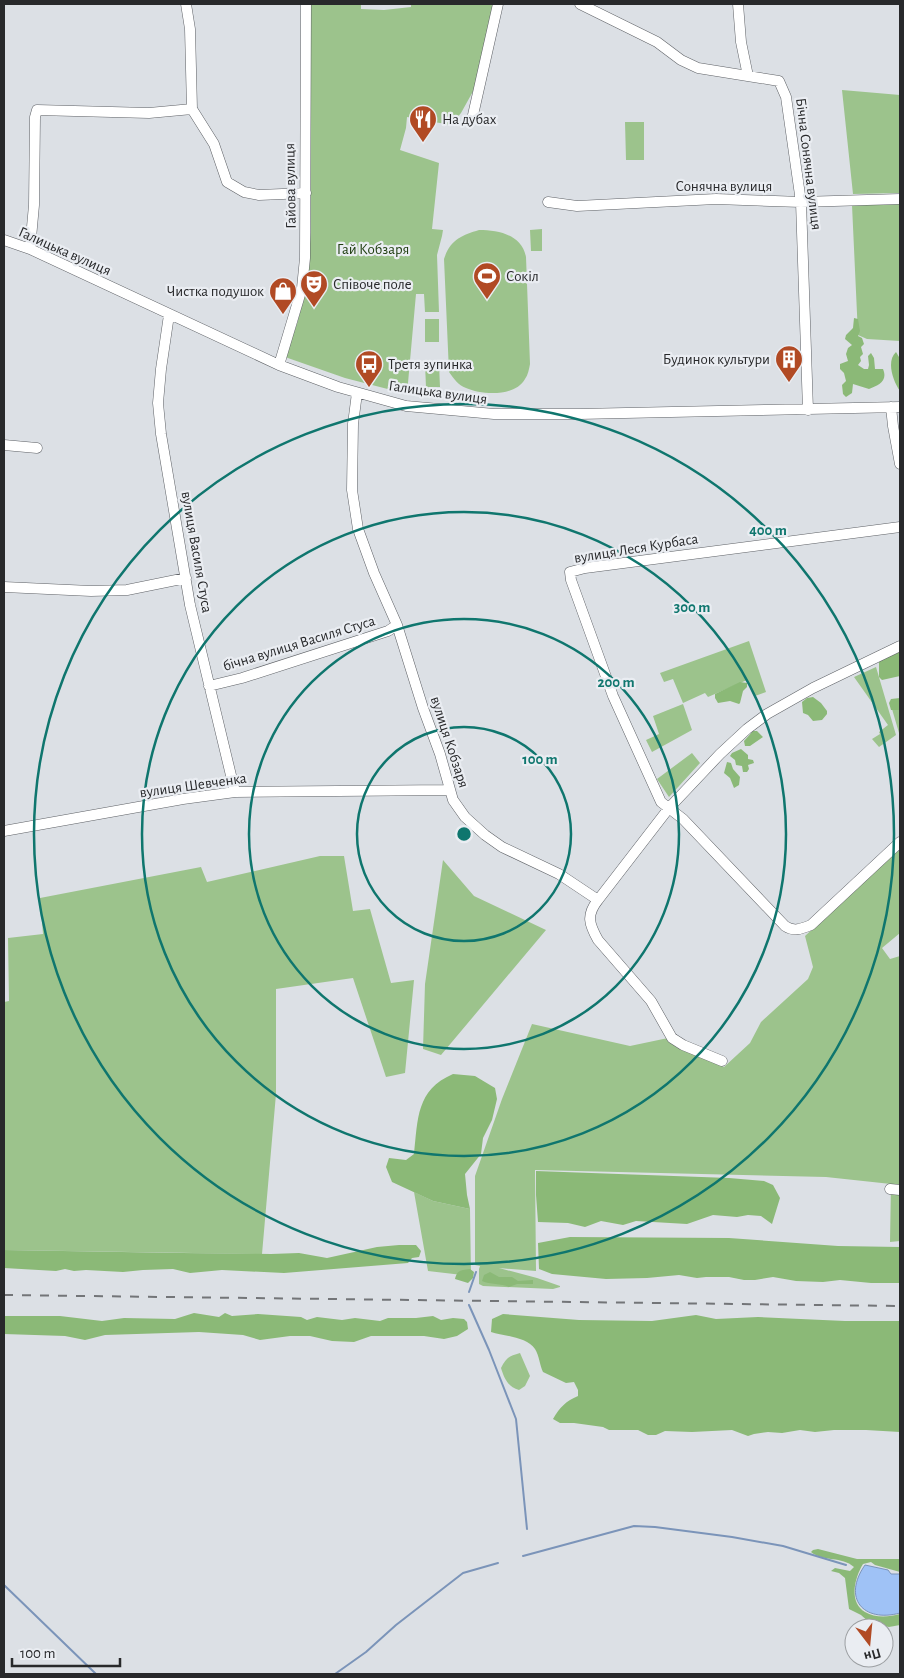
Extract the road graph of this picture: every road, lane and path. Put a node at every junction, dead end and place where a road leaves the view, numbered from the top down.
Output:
1 (186, 4) edge
2 (306, 4) edge
3 (498, 4) edge
4 (580, 4) edge
5 (738, 4) edge
6 (748, 76) junction
7 (192, 109) junction
8 (473, 115) dead end
9 (306, 193) junction
10 (900, 199) edge
11 (548, 202) dead end
12 (801, 202) junction
13 (4, 240) edge
14 (30, 249) junction
15 (169, 315) junction
16 (279, 365) junction
17 (357, 393) junction
18 (896, 407) edge
19 (808, 410) junction
20 (4, 445) edge
21 (37, 448) dead end
22 (900, 464) edge
23 (900, 527) edge
24 (186, 578) junction
25 (4, 587) edge
26 (397, 625) junction
27 (900, 646) edge
28 (209, 686) junction
29 (449, 790) junction
30 (234, 792) junction
31 (669, 808) junction
32 (4, 831) edge
33 (900, 842) edge
34 (598, 900) junction
35 (722, 1061) dead end

1 - 7 street
2 - 9 street, Гайова вулиця
3 - 8 street
4 - 6 street, Бічна Сонячна вулиця
5 - 6 street
6 - 12 street, Бічна Сонячна вулиця
7 - 9 street
7 - 14 street
9 - 16 street, Гайова вулиця
10 - 12 street, Сонячна вулиця
11 - 12 street, Сонячна вулиця
12 - 19 street, Бічна Сонячна вулиця
13 - 14 street, Галицька вулиця
14 - 15 street, Галицька вулиця
15 - 16 street, Галицька вулиця
15 - 24 street, вулиця Василя Стуса
16 - 17 street, Галицька вулиця
17 - 19 street, Галицька вулиця
17 - 26 street, вулиця Кобзаря
18 - 19 street, Галицька вулиця
18 - 22 street
20 - 21 street
23 - 31 street, вулиця Леся Курбаса
24 - 25 street
24 - 28 street, вулиця Василя Стуса
26 - 28 street, бічна вулиця Василя Стуса
26 - 29 street, вулиця Кобзаря
27 - 31 street
28 - 30 street, вулиця Василя Стуса
29 - 30 street, вулиця Шевченка
29 - 34 street, вулиця Кобзаря
30 - 32 street, вулиця Шевченка
31 - 33 street, вулиця Леся Курбаса
31 - 34 street
34 - 35 street

